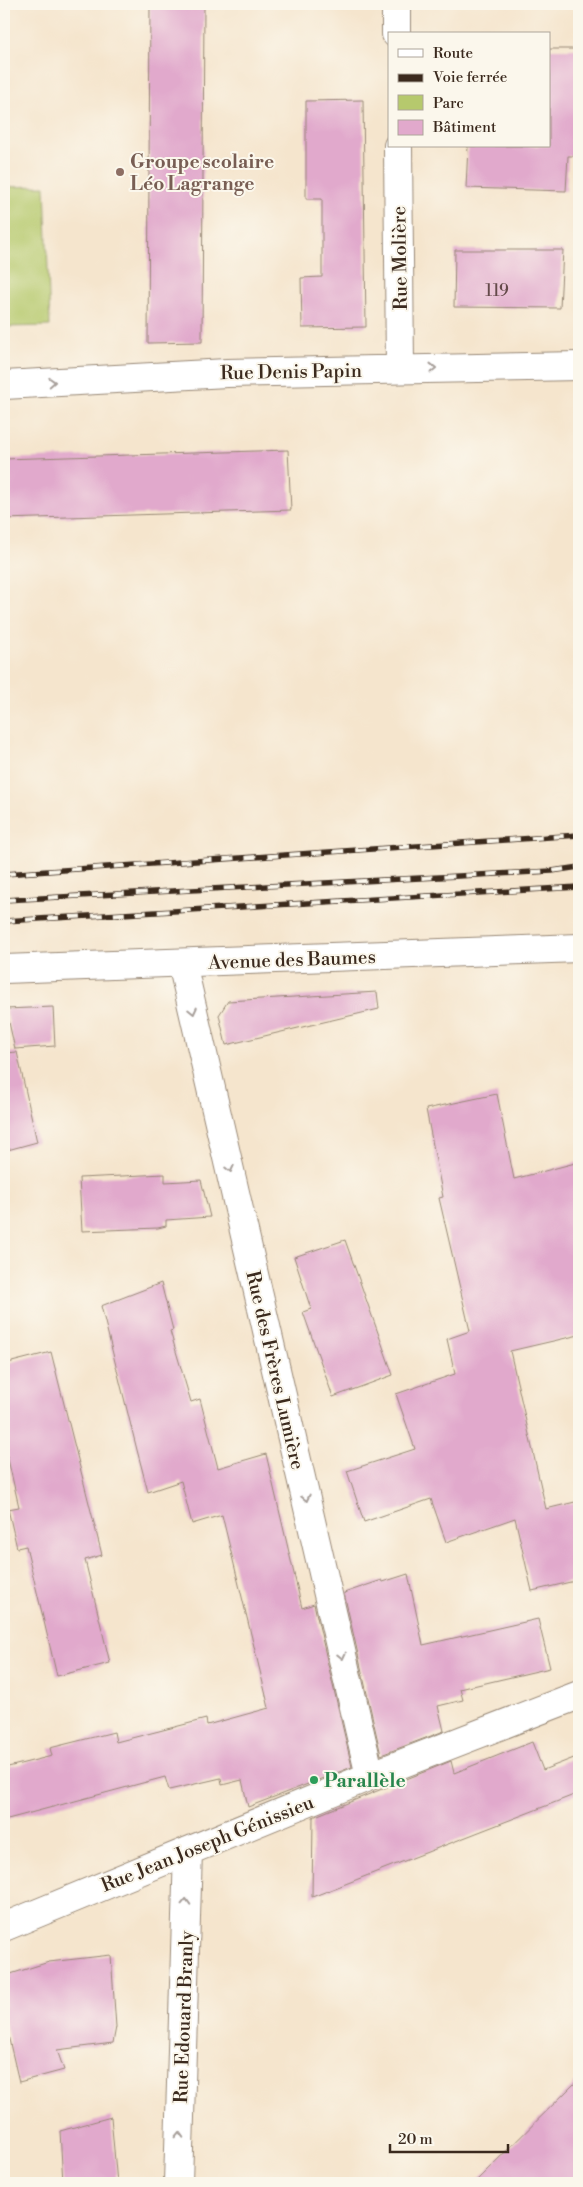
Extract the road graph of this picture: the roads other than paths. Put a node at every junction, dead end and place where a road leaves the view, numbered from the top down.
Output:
1 (396, 4) edge
2 (396, 32) edge
3 (398, 148) edge
4 (579, 366) edge
5 (400, 369) junction
6 (4, 384) edge
7 (579, 948) edge
8 (182, 963) junction
9 (4, 969) edge
10 (579, 1695) edge
11 (370, 1776) junction
12 (188, 1851) junction
13 (4, 1927) edge
14 (178, 2183) edge

1 - 2 street
3 - 5 street, Rue Molière
5 -> 4 street, Rue Denis Papin
6 -> 5 street, Rue Denis Papin
7 - 8 street, Avenue des Baumes
8 - 9 street, Avenue des Baumes
8 -> 11 street, Rue des Frères Lumière
10 - 11 street, Rue Jean Joseph Génissieu
11 - 12 street, Rue Jean Joseph Génissieu
12 - 13 street, Rue Jean Joseph Génissieu
14 -> 12 street, Rue Edouard Branly

